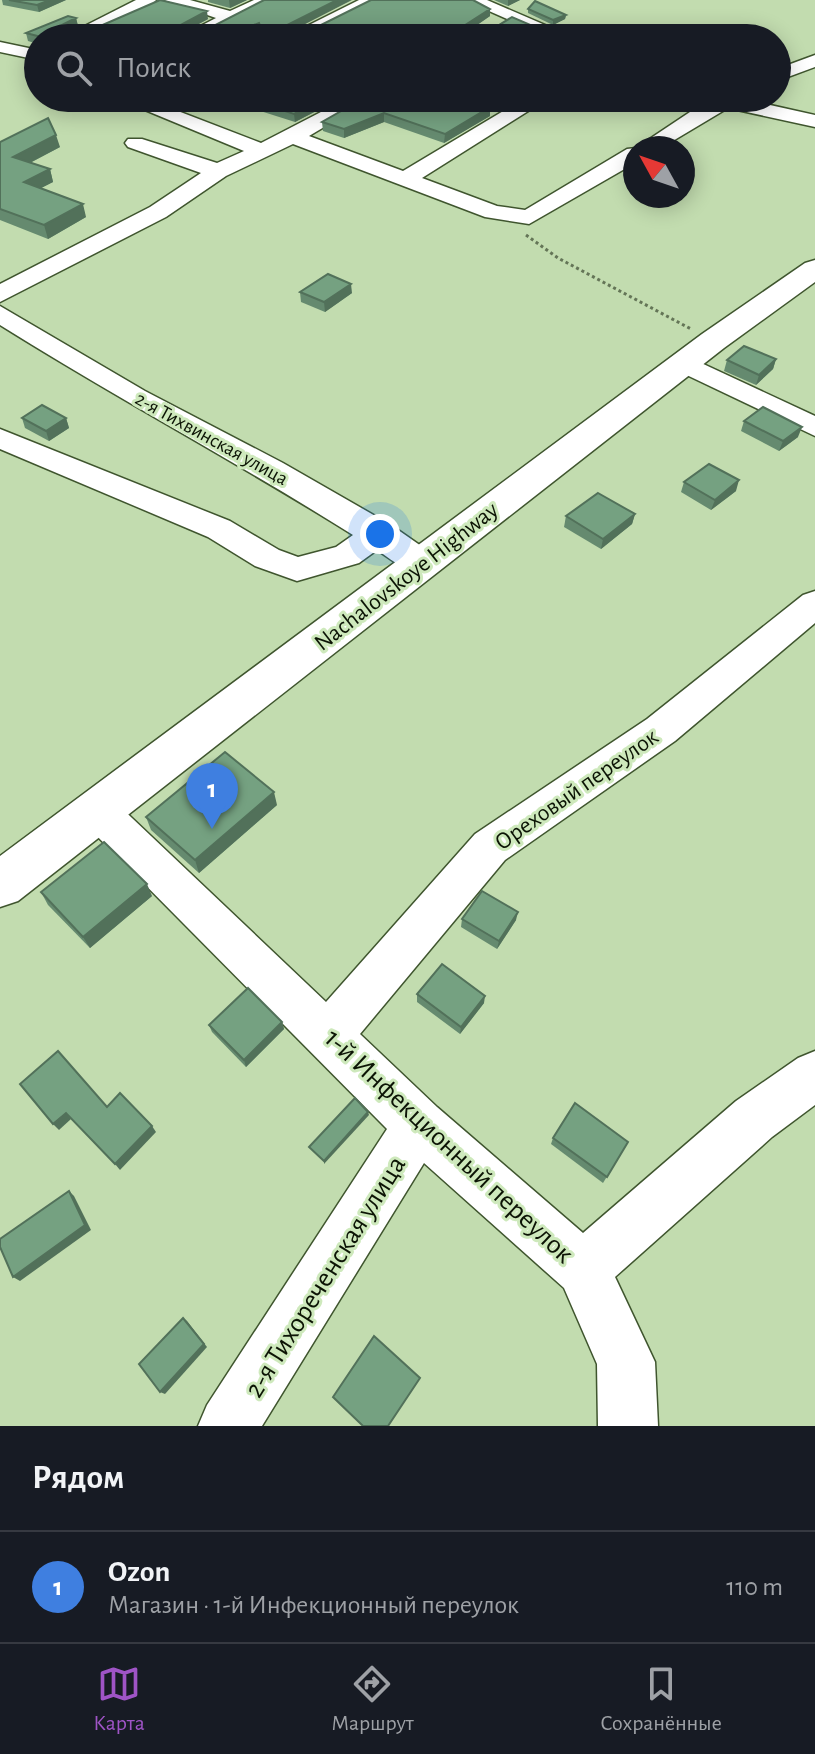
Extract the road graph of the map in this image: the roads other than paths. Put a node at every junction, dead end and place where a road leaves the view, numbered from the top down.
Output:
1 (148, 0) edge
2 (172, 0) edge
3 (268, 0) edge
4 (372, 0) edge
5 (472, 0) edge
6 (527, 4) dead end
7 (511, 16) junction
8 (232, 17) junction
9 (104, 24) edge
10 (217, 24) edge
11 (321, 24) edge
12 (497, 24) edge
13 (531, 24) edge
14 (0, 47) edge
15 (24, 51) edge
16 (815, 61) edge
17 (791, 70) edge
18 (791, 94) edge
19 (815, 105) edge
20 (162, 112) edge
21 (338, 112) edge
22 (516, 112) edge
23 (703, 112) edge
24 (778, 112) edge
25 (815, 121) edge
26 (665, 136) edge
27 (292, 137) junction
28 (135, 143) dead end
29 (262, 151) junction
30 (623, 161) edge
31 (218, 171) junction
32 (405, 179) junction
33 (815, 269) edge
34 (0, 294) edge
35 (0, 314) edge
36 (699, 352) junction
37 (815, 427) edge
38 (0, 438) edge
39 (379, 533) junction
40 (422, 563) junction
41 (815, 604) edge
42 (99, 812) junction
43 (0, 885) edge
44 (329, 1034) junction
45 (815, 1075) edge
46 (419, 1125) junction
47 (583, 1269) junction
48 (228, 1426) edge
49 (628, 1426) edge

1 - 9 street
2 - 8 street
3 - 8 street
4 - 11 street
5 - 7 street
6 - 7 street
7 - 12 street
7 - 13 street
8 - 10 street
14 - 15 street
16 - 17 street
18 - 19 street
20 - 29 street
21 - 27 street
22 - 32 street
23 - 26 street
24 - 25 street
27 - 29 street
27 - 32 street
28 - 31 street
29 - 31 street
30 - 32 street
31 - 34 street
33 - 36 main road, Nachalovskoye Highway
35 - 39 street, 2-я Тихвинская улица
36 - 37 street
36 - 40 main road, Nachalovskoye Highway
38 - 39 street
39 - 40 street, 2-я Тихвинская улица
40 - 42 main road, Nachalovskoye Highway
41 - 44 street, Ореховый переулок
42 - 43 main road, Nachalovskoye Highway
42 - 44 street, 1-й Инфекционный переулок
44 - 46 street, 1-й Инфекционный переулок
45 - 47 street, 1-й Инфекционный переулок
46 - 47 street, 1-й Инфекционный переулок
46 - 48 street, 2-я Тихореченская улица
47 - 49 street

